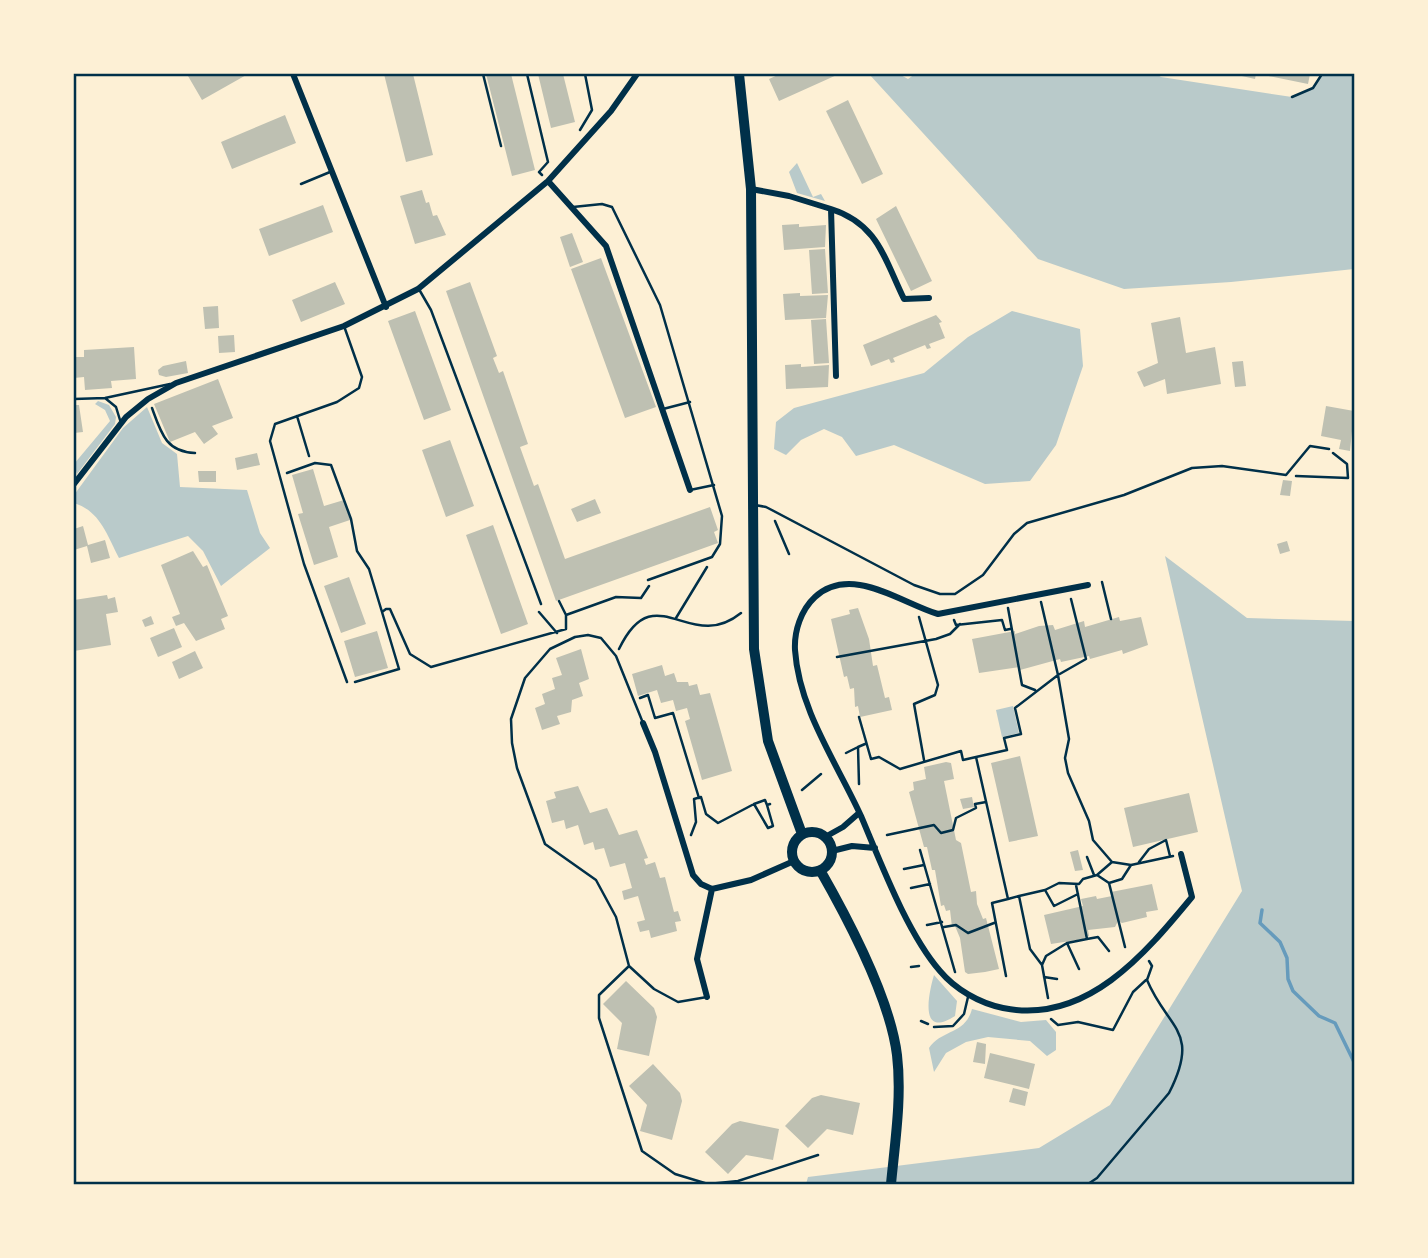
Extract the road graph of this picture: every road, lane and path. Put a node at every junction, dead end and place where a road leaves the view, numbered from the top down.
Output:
1 (293, 74) edge
2 (483, 74) edge
3 (527, 74) edge
4 (585, 74) edge
5 (637, 74) edge
6 (739, 74) edge
7 (1322, 74) edge
8 (1293, 97) dead end
9 (583, 144) junction
10 (501, 146) dead end
11 (333, 171) junction
12 (548, 181) junction
13 (301, 184) dead end
14 (751, 189) junction
15 (573, 207) junction
16 (831, 209) junction
17 (418, 289) junction
18 (929, 298) dead end
19 (386, 307) junction
20 (344, 326) junction
21 (836, 376) dead end
22 (176, 383) junction
23 (106, 397) junction
24 (74, 399) edge
25 (148, 399) junction
26 (690, 402) junction
27 (663, 409) junction
28 (298, 416) junction
29 (121, 424) junction
30 (1329, 449) joint
31 (195, 453) dead end
32 (309, 456) dead end
33 (279, 475) junction
34 (1286, 475) junction
35 (74, 484) edge
36 (714, 485) junction
37 (690, 490) joint
38 (755, 505) junction
39 (769, 509) junction
40 (789, 554) dead end
41 (712, 557) junction
42 (648, 580) joint
43 (1102, 582) dead end
44 (1088, 586) dead end
45 (1069, 589) junction
46 (1039, 596) junction
47 (559, 601) dead end
48 (1006, 602) junction
49 (541, 604) dead end
50 (917, 608) junction
51 (538, 611) dead end
52 (382, 612) junction
53 (741, 613) dead end
54 (952, 613) junction
55 (566, 615) junction
56 (676, 618) junction
57 (1111, 619) dead end
58 (960, 624) junction
59 (1010, 629) junction
60 (556, 632) junction
61 (926, 640) junction
62 (561, 643) junction
63 (617, 656) junction
64 (837, 657) dead end
65 (1058, 675) junction
66 (347, 682) joint
67 (1035, 690) junction
68 (634, 700) junction
69 (859, 717) dead end
70 (643, 723) joint
71 (865, 744) junction
72 (858, 747) junction
73 (846, 752) dead end
74 (976, 757) junction
75 (925, 760) junction
76 (821, 775) dead end
77 (859, 784) dead end
78 (802, 790) dead end
79 (699, 798) junction
80 (986, 802) junction
81 (754, 804) junction
82 (859, 813) junction
83 (802, 834) junction
84 (690, 835) dead end
85 (887, 835) dead end
86 (825, 837) junction
87 (875, 848) junction
88 (920, 850) dead end
89 (832, 851) junction
90 (1181, 854) joint
91 (1170, 856) junction
92 (1087, 857) dead end
93 (794, 861) junction
94 (1112, 862) junction
95 (1138, 863) junction
96 (924, 865) junction
97 (1131, 865) junction
98 (904, 869) dead end
99 (820, 870) junction
100 (1096, 875) junction
101 (1109, 883) junction
102 (930, 884) junction
103 (1076, 885) junction
104 (911, 888) dead end
105 (712, 889) junction
106 (1045, 890) junction
107 (1077, 894) junction
108 (1019, 896) junction
109 (1007, 899) junction
110 (942, 922) junction
111 (994, 923) junction
112 (927, 925) dead end
113 (943, 927) junction
114 (1087, 939) junction
115 (1067, 943) junction
116 (1125, 947) dead end
117 (1109, 951) dead end
118 (1143, 954) junction
119 (1042, 965) junction
120 (629, 966) junction
121 (919, 966) dead end
122 (911, 967) dead end
123 (1079, 969) dead end
124 (955, 972) dead end
125 (1006, 976) dead end
126 (1044, 977) junction
127 (1057, 979) dead end
128 (1147, 979) junction
129 (968, 994) junction
130 (707, 997) joint
131 (1048, 1001) dead end
132 (1051, 1018) dead end
133 (934, 1027) dead end
134 (818, 1154) dead end
135 (891, 1185) edge
136 (1088, 1185) edge

1 - 11 street
2 - 10 path
3 - 12 path
4 - 9 path
5 - 9 street
6 - 14 main road
7 - 8 lane
9 - 12 street
11 - 13 lane
11 - 19 street
12 - 15 street
12 - 17 street
14 - 16 street
14 - 38 main road
15 - 26 lane
15 - 27 street
16 - 18 street
16 - 21 street
17 - 19 street
17 - 49 lane
19 - 20 street
20 - 22 street
20 - 28 lane
22 - 23 lane
22 - 25 street
23 - 24 lane
23 - 29 lane
25 - 29 street
25 - 31 path
26 - 27 lane
26 - 36 lane
27 - 37 street
28 - 32 lane
28 - 33 lane
29 - 35 street
30 - 34 lane
30 - 34 path
33 - 52 path
33 - 66 lane
34 - 39 lane
36 - 37 lane
36 - 41 lane
38 - 39 lane
38 - 83 main road
39 - 40 path
41 - 42 lane
41 - 56 path
42 - 55 path
43 - 57 path
44 - 45 street
45 - 46 street
45 - 65 path
46 - 48 street
46 - 65 path
47 - 55 path
48 - 54 street
48 - 59 path
50 - 54 street
50 - 61 path
50 - 82 street
51 - 60 path
52 - 60 path
52 - 66 path
53 - 56 path
54 - 58 path
55 - 60 path
56 - 63 path
58 - 59 path
58 - 61 path
59 - 67 path
60 - 62 path
61 - 64 path
61 - 75 path
62 - 63 lane
62 - 120 lane
63 - 68 lane
65 - 67 path
65 - 94 path
67 - 74 path
68 - 70 lane
68 - 79 path
69 - 71 path
70 - 105 street
71 - 72 path
71 - 75 path
72 - 73 path
72 - 77 path
74 - 75 path
74 - 80 path
76 - 78 path
79 - 81 path
79 - 84 path
80 - 85 path
80 - 109 path
81 - 81 path
82 - 86 street
82 - 87 street
83 - 86 main road
83 - 93 main road
86 - 89 main road
87 - 89 street
87 - 129 street
88 - 96 path
89 - 99 main road
90 - 91 path
90 - 118 street
91 - 95 path
91 - 95 path
92 - 100 path
93 - 99 main road
93 - 105 street
94 - 97 path
94 - 100 path
95 - 97 path
96 - 98 path
96 - 102 path
97 - 101 path
99 - 135 main road
100 - 101 path
100 - 103 path
101 - 116 path
102 - 104 path
102 - 110 path
103 - 106 path
103 - 107 path
105 - 130 street
106 - 107 path
106 - 108 path
107 - 114 path
108 - 109 path
108 - 119 path
109 - 111 path
110 - 112 path
110 - 113 path
111 - 113 path
111 - 125 path
113 - 124 path
114 - 115 path
114 - 117 path
115 - 119 path
115 - 123 path
118 - 128 path
118 - 129 street
119 - 126 path
120 - 130 lane
120 - 134 lane
121 - 122 path
126 - 127 path
126 - 131 path
128 - 132 path
128 - 136 path
129 - 133 lane

